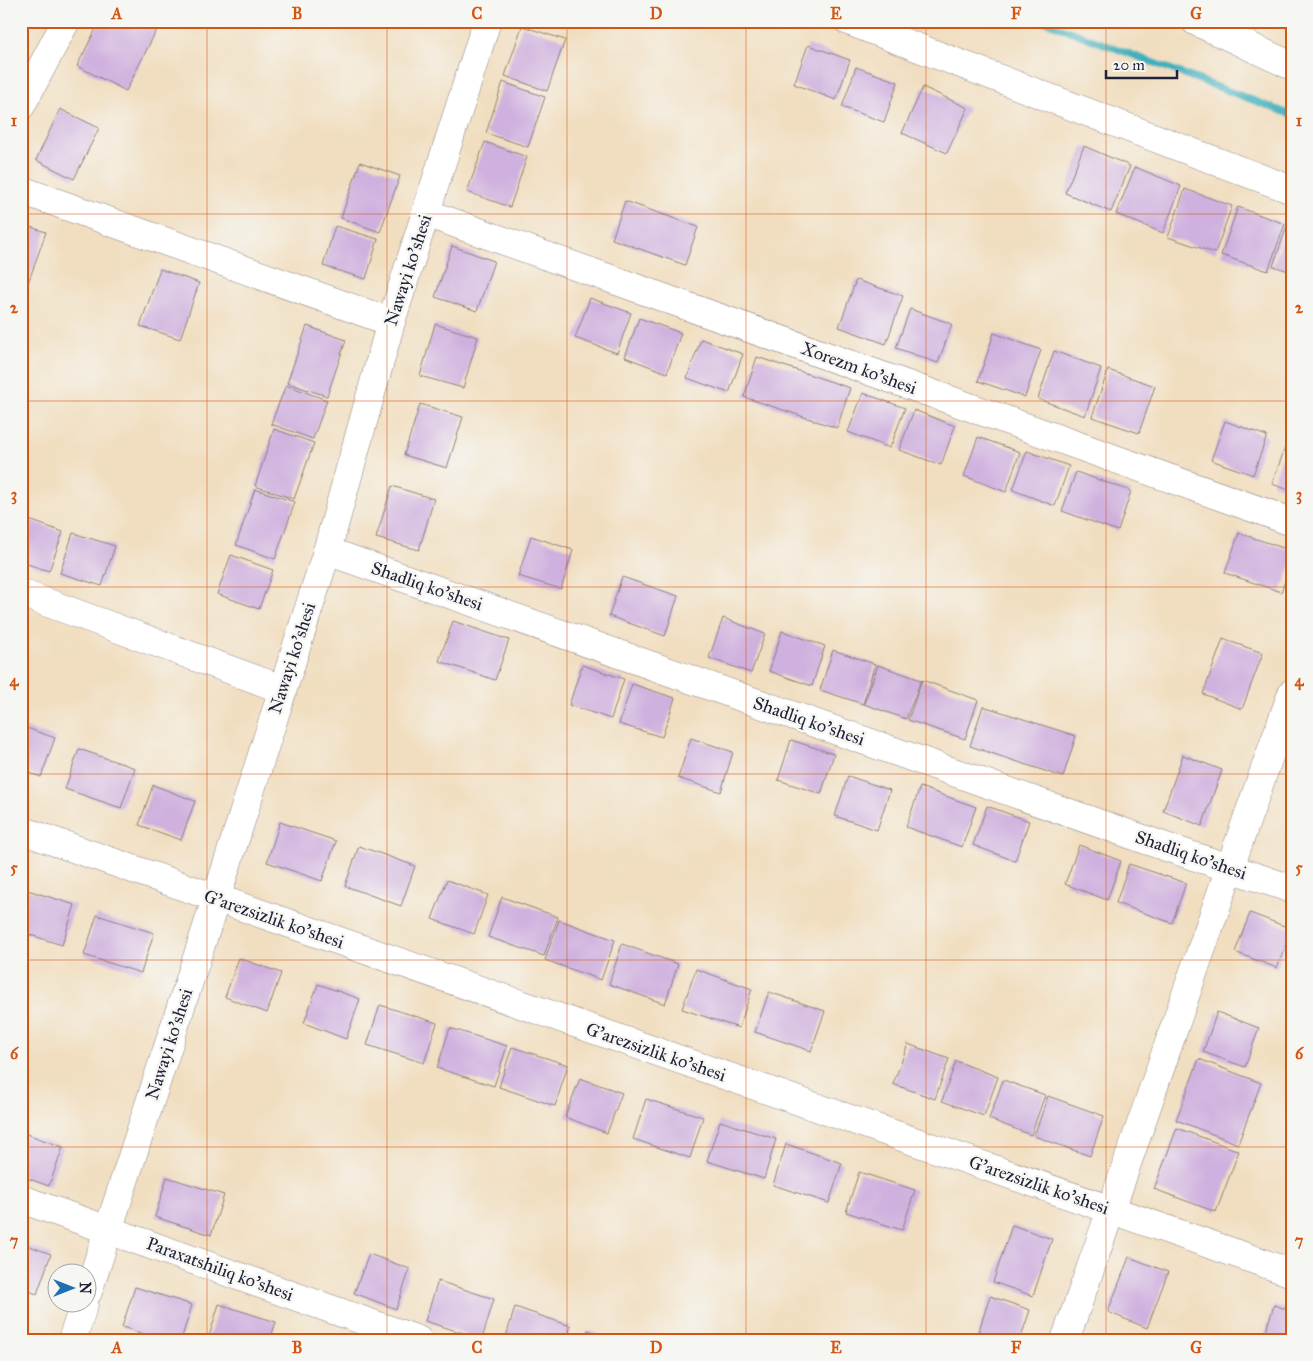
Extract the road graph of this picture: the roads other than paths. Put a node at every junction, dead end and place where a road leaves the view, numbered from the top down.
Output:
1 (66, 21) edge
2 (487, 21) edge
3 (848, 21) edge
4 (1195, 21) edge
5 (1292, 66) edge
6 (21, 106) edge
7 (21, 190) edge
8 (1292, 190) edge
9 (426, 213) junction
10 (391, 322) junction
11 (1292, 522) edge
12 (327, 551) junction
13 (21, 593) edge
14 (282, 689) junction
15 (1292, 693) edge
16 (21, 830) edge
17 (1229, 868) junction
18 (1292, 889) edge
19 (216, 899) junction
20 (21, 1199) edge
21 (1112, 1210) junction
22 (108, 1230) junction
23 (97, 1264) edge
24 (1292, 1273) edge
25 (81, 1314) edge
26 (72, 1340) edge
27 (418, 1340) edge
28 (1064, 1340) edge

1 - 6 street
2 - 9 street, Nawayi ko'shesi
3 - 8 street
4 - 5 street
7 - 10 street
9 - 10 street, Nawayi ko'shesi
9 - 11 street, Xorezm ko'shesi
10 - 12 street, Nawayi ko'shesi
12 - 14 street, Nawayi ko'shesi
12 - 17 street, Shadliq ko'shesi
13 - 14 street
14 - 19 street, Nawayi ko'shesi
15 - 17 street
16 - 19 street, G'arezsizlik ko'shesi
17 - 18 street, Shadliq ko'shesi
17 - 21 street
19 - 21 street, G'arezsizlik ko'shesi
19 - 22 street, Nawayi ko'shesi
20 - 22 street, Paraxatshiliq ko'shesi
21 - 24 street, G'arezsizlik ko'shesi
21 - 28 street
22 - 23 street, Nawayi ko'shesi
22 - 27 street, Paraxatshiliq ko'shesi
25 - 26 street

